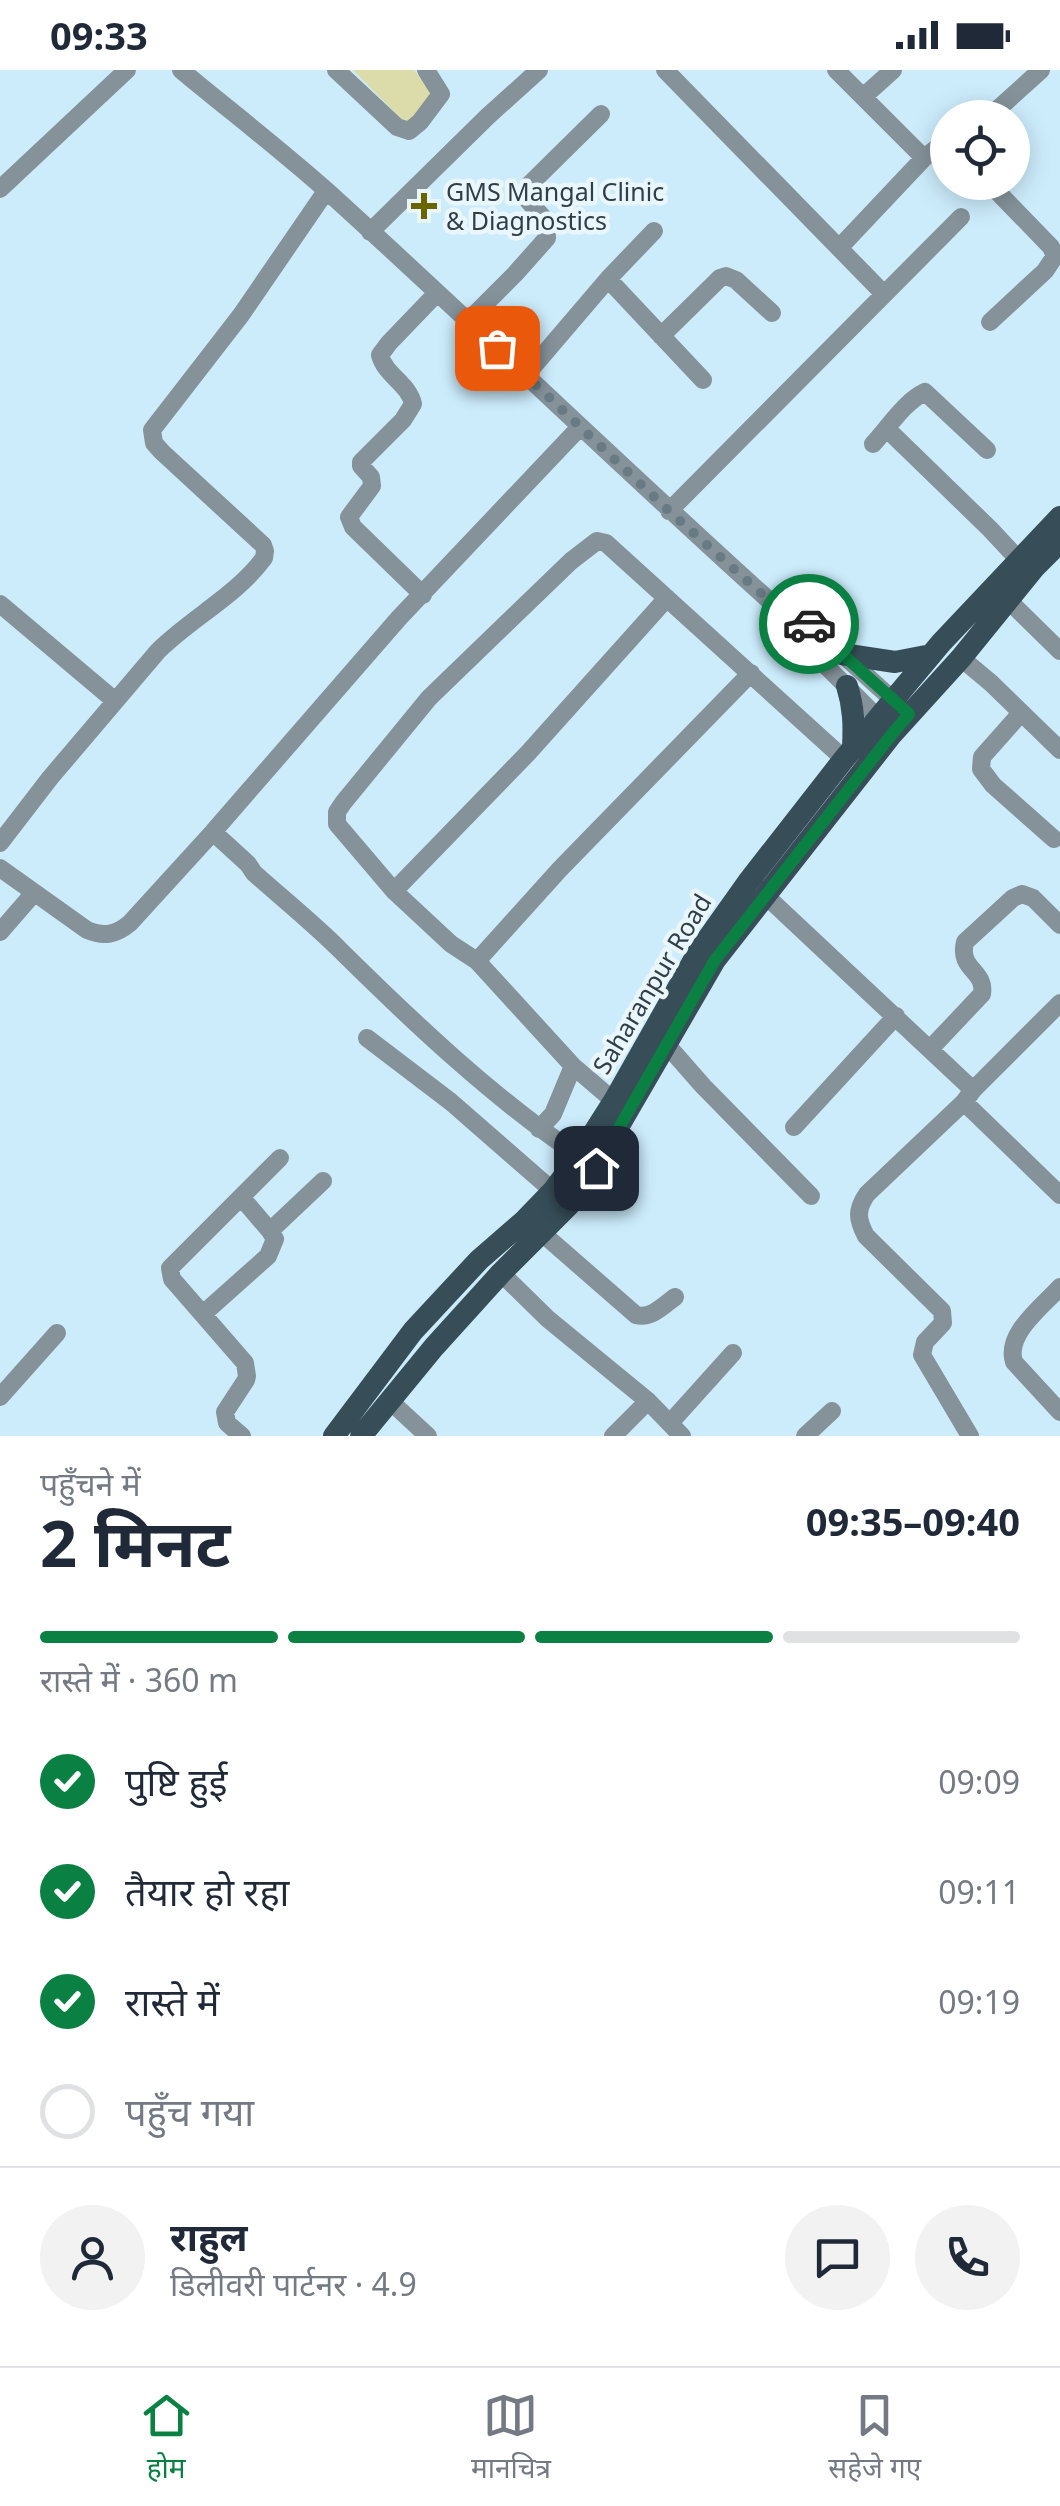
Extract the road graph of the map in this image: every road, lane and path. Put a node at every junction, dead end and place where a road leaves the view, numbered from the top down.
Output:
1 (128, 70) edge
2 (181, 70) edge
3 (336, 70) edge
4 (426, 70) edge
5 (539, 70) edge
6 (665, 70) edge
7 (836, 70) edge
8 (893, 70) edge
9 (1040, 70) edge
10 (863, 97) junction
11 (1008, 100) edge
12 (600, 114) dead end
13 (930, 153) edge
14 (924, 158) junction
15 (0, 189) edge
16 (326, 191) junction
17 (1005, 200) edge
18 (961, 217) dead end
19 (654, 231) dead end
20 (370, 232) junction
21 (840, 248) junction
22 (608, 278) junction
23 (438, 294) junction
24 (884, 294) junction
25 (772, 312) dead end
26 (467, 322) junction
27 (990, 322) dead end
28 (662, 336) junction
29 (526, 375) junction
30 (703, 380) dead end
31 (580, 428) junction
32 (887, 429) junction
33 (873, 444) dead end
34 (986, 450) dead end
35 (669, 511) junction
36 (1060, 517) edge
37 (1060, 542) edge
38 (1018, 560) junction
39 (423, 594) junction
40 (667, 598) junction
41 (1007, 600) junction
42 (772, 603) junction
43 (0, 604) edge
44 (1060, 651) edge
45 (842, 654) junction
46 (931, 655) junction
47 (961, 658) junction
48 (751, 674) junction
49 (847, 686) junction
50 (114, 700) junction
51 (1021, 713) junction
52 (894, 716) junction
53 (1060, 750) edge
54 (848, 754) junction
55 (213, 832) junction
56 (1054, 839) dead end
57 (0, 843) edge
58 (0, 868) edge
59 (394, 892) junction
60 (33, 894) junction
61 (766, 896) junction
62 (1060, 925) edge
63 (0, 932) edge
64 (707, 955) junction
65 (477, 961) junction
66 (1060, 1003) edge
67 (896, 1016) junction
68 (367, 1038) dead end
69 (667, 1044) junction
70 (930, 1048) junction
71 (572, 1066) junction
72 (969, 1096) junction
73 (614, 1101) junction
74 (794, 1127) dead end
75 (539, 1129) junction
76 (579, 1156) junction
77 (280, 1158) dead end
78 (323, 1181) dead end
79 (553, 1191) junction
80 (1060, 1195) edge
81 (811, 1196) dead end
82 (241, 1198) junction
83 (270, 1230) junction
84 (542, 1233) junction
85 (501, 1273) junction
86 (1060, 1288) edge
87 (674, 1297) dead end
88 (203, 1314) junction
89 (57, 1333) dead end
90 (732, 1353) dead end
91 (0, 1397) edge
92 (390, 1401) junction
93 (648, 1401) junction
94 (832, 1411) dead end
95 (1060, 1412) edge
96 (676, 1429) edge
97 (242, 1436) edge
98 (334, 1436) edge
99 (361, 1436) edge
100 (428, 1436) edge
101 (613, 1436) edge
102 (805, 1436) edge
103 (970, 1436) edge

1 - 15 street
2 - 16 street
3 - 4 street
5 - 20 street
6 - 21 street
7 - 10 street
8 - 10 street
9 - 11 street
10 - 14 street
12 - 26 street
13 - 14 street
14 - 21 street
16 - 20 street
16 - 50 street
17 - 27 street
18 - 24 street
19 - 22 street
20 - 23 street
21 - 24 street
22 - 28 street
22 - 29 street
23 - 26 street
23 - 39 street
24 - 35 street
25 - 28 street
26 - 29 street
28 - 30 street
29 - 31 street
31 - 35 street
31 - 39 street
32 - 33 street
32 - 34 street
32 - 38 street
35 - 42 street
36 - 38 main road, Saharanpur Road
37 - 41 main road, Saharanpur Road
38 - 46 main road, Saharanpur Road
39 - 55 street
40 - 48 street
40 - 59 street
40 - 59 street
41 - 44 street
41 - 47 main road, Saharanpur Road
42 - 45 street
42 - 49 street
43 - 50 street
45 - 46 main road
45 - 52 street
46 - 52 main road, Saharanpur Road
47 - 51 street
47 - 52 main road, Saharanpur Road
48 - 54 street
48 - 65 street
49 - 52 street
49 - 54 main road
50 - 57 street
51 - 53 street
51 - 56 street
52 - 54 main road, Saharanpur Road
52 - 61 main road, Saharanpur Road
54 - 64 main road, Saharanpur Road
55 - 60 street
55 - 75 street
58 - 60 street
59 - 65 street
60 - 63 street
61 - 64 main road, Saharanpur Road
61 - 67 street
62 - 70 street
64 - 69 main road, Saharanpur Road
64 - 73 main road, Saharanpur Road
65 - 71 street
66 - 72 street
67 - 70 street
67 - 74 street
68 - 79 street
69 - 81 street
69 - 84 main road, Saharanpur Road
70 - 72 street
71 - 73 street
71 - 75 street
72 - 80 street
72 - 103 street
73 - 76 main road, Saharanpur Road
75 - 76 street
76 - 79 main road, Saharanpur Road
77 - 82 street
78 - 83 street
79 - 98 main road, Saharanpur Road
82 - 83 street
82 - 88 street
83 - 88 street
84 - 85 main road, Saharanpur Road
84 - 87 street
85 - 92 main road, Saharanpur Road
85 - 93 street
86 - 95 street
88 - 97 street
89 - 91 street
90 - 96 street
92 - 99 main road, Saharanpur Road
92 - 100 street
93 - 96 street
93 - 101 street
94 - 102 street

